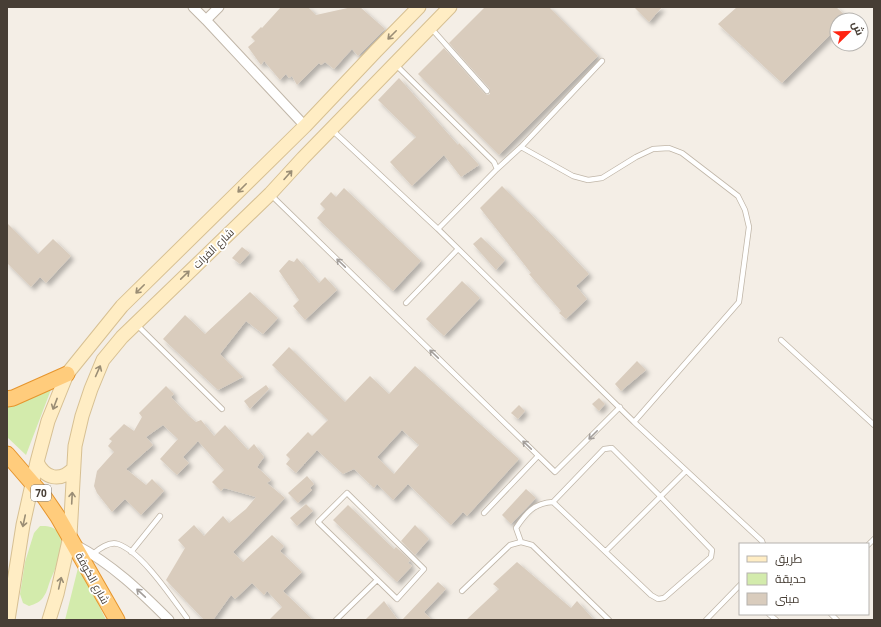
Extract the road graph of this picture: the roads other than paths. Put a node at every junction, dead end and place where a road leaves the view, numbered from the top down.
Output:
1 (193, 7) edge
2 (219, 7) edge
3 (419, 7) edge
4 (450, 7) edge
5 (409, 18) junction
6 (206, 20) junction
7 (427, 30) junction
8 (376, 51) junction
9 (602, 61) dead end
10 (395, 63) junction
11 (487, 91) dead end
12 (305, 126) junction
13 (330, 129) junction
14 (521, 147) junction
15 (497, 169) junction
16 (270, 194) junction
17 (438, 229) junction
18 (458, 249) junction
19 (406, 303) dead end
20 (136, 324) junction
21 (781, 340) dead end
22 (67, 374) junction
23 (7, 399) edge
24 (620, 407) junction
25 (222, 409) dead end
26 (634, 422) junction
27 (874, 425) edge
28 (7, 454) edge
29 (538, 456) junction
30 (37, 462) junction
31 (73, 469) junction
32 (686, 471) junction
33 (33, 483) junction
34 (660, 496) junction
35 (553, 502) junction
36 (484, 513) dead end
37 (160, 516) dead end
38 (72, 540) junction
39 (521, 542) junction
40 (763, 543) edge
41 (606, 551) junction
42 (132, 552) junction
43 (93, 554) junction
44 (377, 580) junction
45 (739, 586) edge
46 (462, 591) dead end
47 (187, 618) dead end
48 (8, 620) edge
49 (49, 620) edge
50 (116, 620) edge
51 (169, 620) edge
52 (336, 620) edge
53 (609, 620) edge
54 (706, 620) edge

1 - 6 street
2 - 6 street
3 - 5 main road, شارع الفرات
4 - 7 main road, شارع الفرات
5 - 7 main road
5 -> 8 main road, شارع الفرات
6 - 12 street
7 - 10 main road, شارع الفرات
7 - 11 lane
8 - 10 main road
8 - 12 main road, شارع الفرات
9 - 14 lane
10 - 13 main road, شارع الفرات
10 - 15 lane
12 -> 22 main road, شارع الفرات
16 -> 13 main road, شارع الفرات
13 - 17 lane
14 - 15 lane
14 - 26 lane
15 - 17 lane
20 -> 16 main road, شارع الفرات
29 -> 16 lane
17 - 18 lane
18 - 19 lane
18 - 24 lane
20 - 25 lane
31 -> 20 main road, شارع الفرات
21 - 27 lane
22 - 23 highway
22 -> 30 main road, شارع الفرات
24 - 26 lane
24 -> 29 lane
26 - 32 lane
28 - 33 highway, 70
29 - 36 lane
30 - 31 main road
30 - 33 main road, شارع الفرات
38 -> 31 main road, شارع الفرات
32 - 34 lane
32 - 40 lane
33 - 38 highway, 70
33 -> 48 main road, شارع الفرات
34 - 35 lane
34 - 41 lane
34 - 41 lane
35 - 39 lane
35 - 41 lane
37 - 42 lane
38 - 43 street
49 -> 38 main road, شارع الفرات
38 - 50 highway, شارع الكوفة / 70
39 - 46 lane
39 - 53 lane
42 - 43 lane
42 - 47 lane
51 -> 43 street
44 - 44 lane
44 - 52 lane
45 - 54 lane

